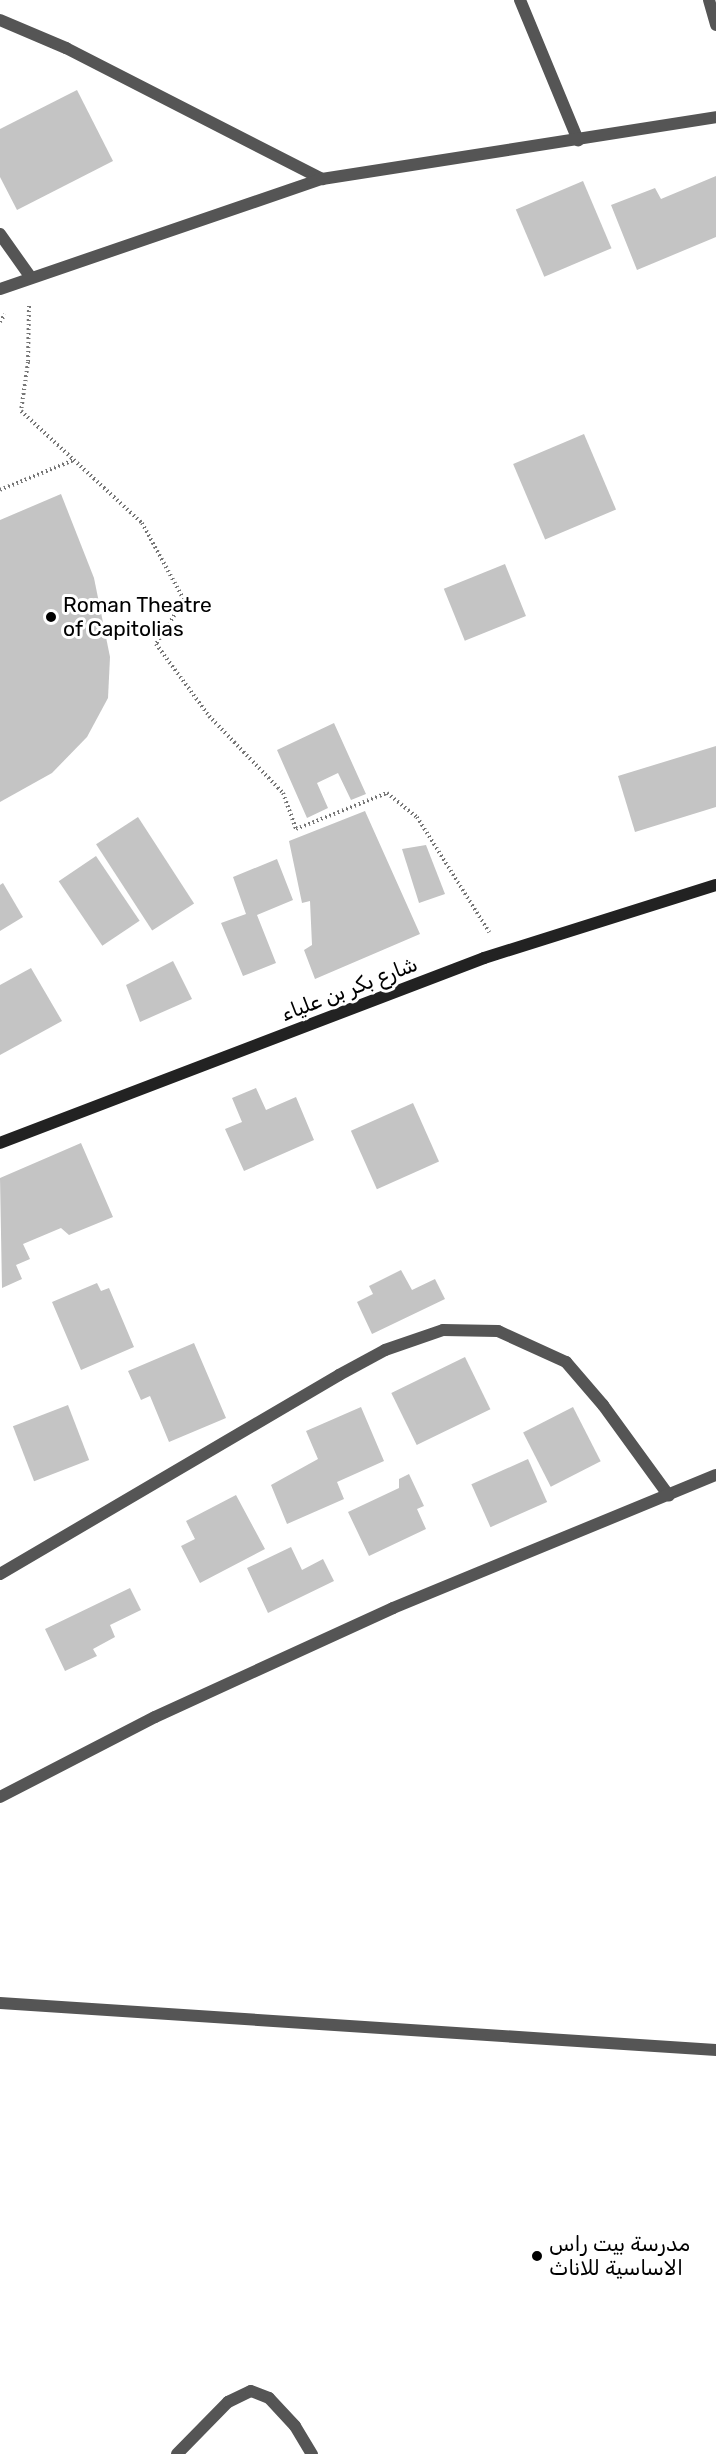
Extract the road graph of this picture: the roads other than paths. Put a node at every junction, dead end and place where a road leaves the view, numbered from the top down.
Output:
1 (519, 0) edge
2 (709, 0) edge
3 (0, 20) edge
4 (716, 25) edge
5 (716, 117) edge
6 (578, 140) junction
7 (322, 179) junction
8 (0, 234) edge
9 (29, 275) junction
10 (0, 289) edge
11 (716, 885) edge
12 (0, 1143) edge
13 (716, 1475) edge
14 (669, 1496) junction
15 (0, 1574) edge
16 (0, 1797) edge
17 (0, 2003) edge
18 (716, 2050) edge
19 (177, 2454) edge
20 (312, 2454) edge

1 - 6 street
2 - 4 street
3 - 7 street
5 - 6 street
6 - 7 street
7 - 9 street
8 - 9 street
9 - 10 street
11 - 12 street, شارع بكر بن علياء
13 - 14 street
14 - 15 street
14 - 16 street
17 - 18 street
19 - 20 street

